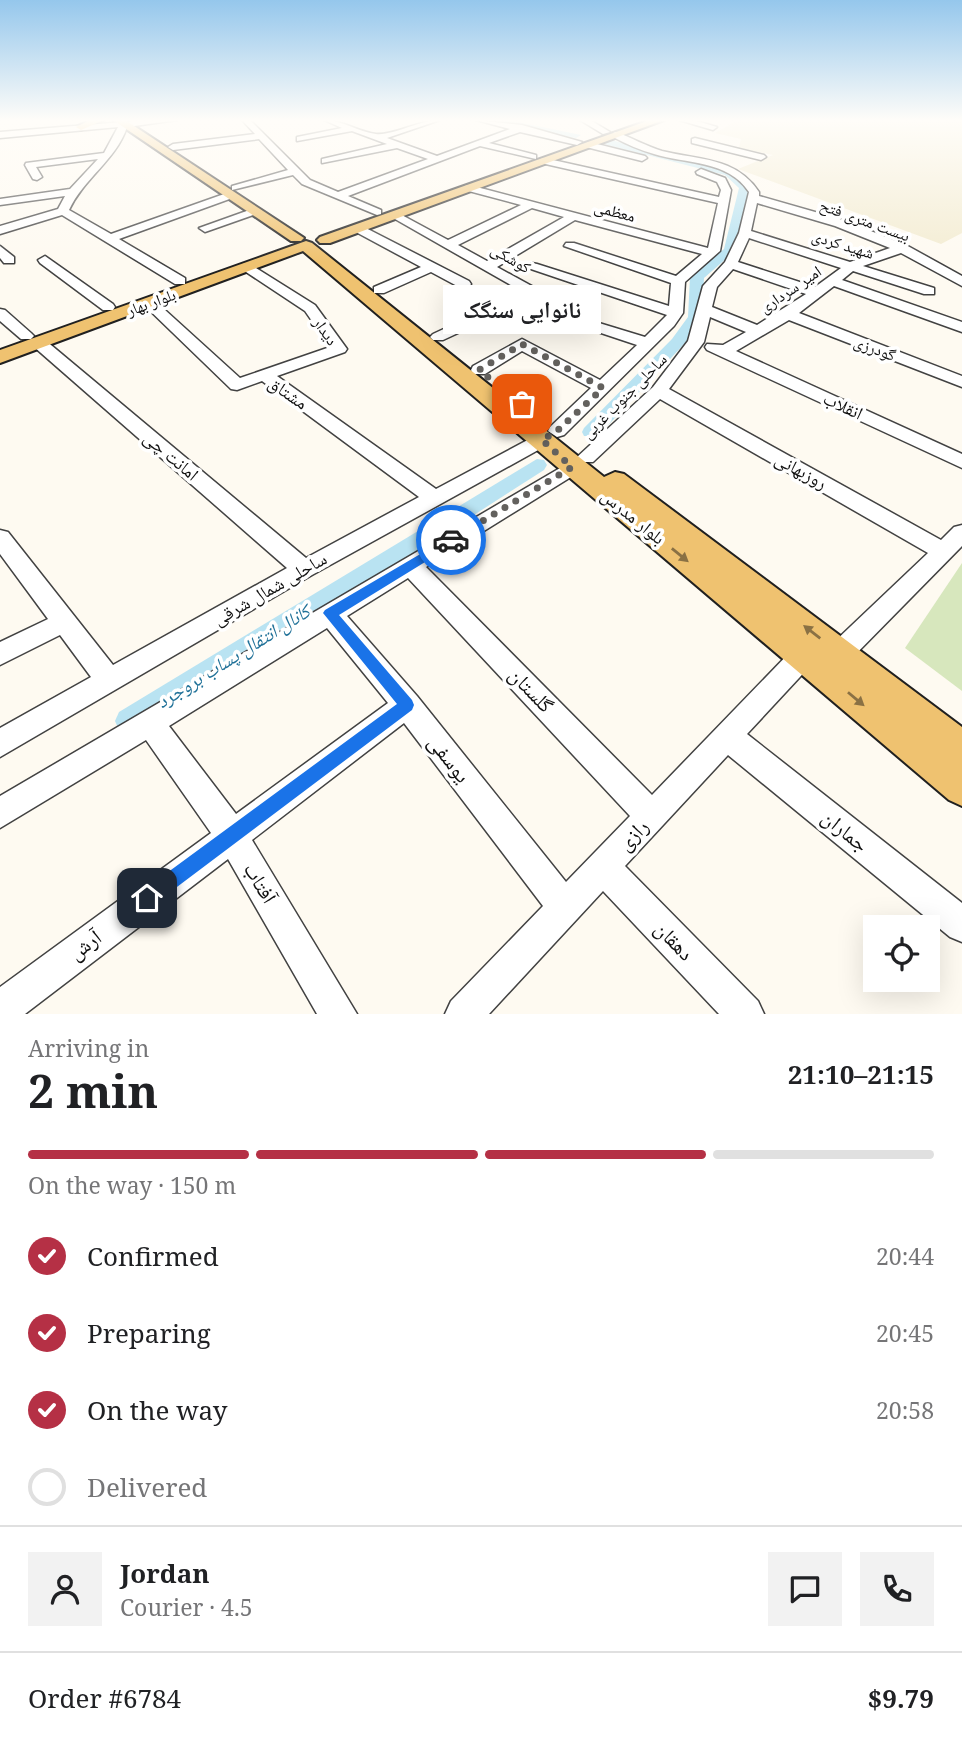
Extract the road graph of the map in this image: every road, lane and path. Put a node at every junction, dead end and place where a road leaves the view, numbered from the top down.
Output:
1 (31, 167) edge
2 (197, 167) edge
3 (201, 167) edge
4 (292, 167) edge
5 (410, 167) edge
6 (514, 167) edge
7 (520, 167) edge
8 (574, 167) edge
9 (679, 167) edge
10 (720, 167) edge
11 (94, 168) joint
12 (295, 171) junction
13 (607, 175) junction
14 (487, 182) junction
15 (595, 182) dead end
16 (469, 188) junction
17 (233, 191) junction
18 (70, 192) junction
19 (339, 195) junction
20 (753, 198) junction
21 (536, 201) junction
22 (723, 201) junction
23 (0, 202) edge
24 (255, 211) junction
25 (64, 212) junction
26 (377, 212) junction
27 (800, 213) junction
28 (394, 215) junction
29 (574, 216) junction
30 (757, 222) junction
31 (352, 225) junction
32 (205, 228) dead end
33 (671, 228) dead end
34 (0, 230) edge
35 (109, 239) junction
36 (308, 241) junction
37 (450, 244) junction
38 (570, 246) dead end
39 (902, 248) junction
40 (712, 253) junction
41 (618, 257) junction
42 (45, 260) dead end
43 (243, 264) junction
44 (731, 264) junction
45 (853, 265) junction
46 (489, 266) junction
47 (432, 267) junction
48 (531, 267) dead end
49 (180, 281) junction
50 (678, 281) junction
51 (833, 281) junction
52 (962, 282) edge
53 (464, 284) dead end
54 (379, 290) junction
55 (929, 291) dead end
56 (534, 292) junction
57 (818, 292) junction
58 (149, 303) junction
59 (108, 307) junction
60 (704, 309) junction
61 (0, 313) edge
62 (676, 313) junction
63 (788, 314) junction
64 (962, 327) edge
65 (758, 331) junction
66 (438, 337) junction
67 (32, 340) junction
68 (696, 342) junction
69 (650, 344) junction
70 (0, 345) edge
71 (724, 351) junction
72 (0, 357) edge
73 (479, 370) junction
74 (264, 376) junction
75 (962, 382) edge
76 (603, 388) junction
77 (659, 391) junction
78 (550, 435) junction
79 (962, 462) edge
80 (579, 463) junction
81 (433, 497) junction
82 (0, 538) edge
83 (955, 545) edge
84 (410, 565) junction
85 (304, 569) junction
86 (330, 613) junction
87 (64, 622) junction
88 (840, 653) junction
89 (0, 654) edge
90 (803, 656) junction
91 (109, 680) junction
92 (407, 705) junction
93 (150, 722) junction
94 (727, 736) junction
95 (0, 743) edge
96 (962, 749) edge
97 (962, 787) edge
98 (0, 813) edge
99 (651, 816) junction
100 (231, 834) junction
101 (603, 867) junction
102 (565, 907) junction
103 (962, 925) edge
104 (0, 1010) edge
105 (338, 1014) edge
106 (464, 1014) edge
107 (746, 1014) edge

1 - 11 street
2 - 17 main road
3 - 17 main road
4 - 12 street
5 - 19 street
6 - 26 main road
7 - 14 main road
8 - 13 street
9 - 22 street
10 - 20 street
11 - 18 street
12 - 17 street
12 - 19 street
13 - 15 street
13 - 22 street
14 - 16 main road
14 - 21 street
16 - 21 street, معظمی
16 - 28 main road
17 - 24 main road
17 - 35 street
17 - 36 main road
18 - 23 street
18 - 25 street
19 - 26 street
20 - 27 street, بیست متری فتح
20 - 30 street, ساحلی جنوب غربی
21 - 29 street, معظمی
21 - 37 street
22 - 40 street
24 - 32 street
24 - 36 main road
25 - 34 street
25 - 35 street
26 - 31 main road
27 - 30 street
27 - 39 street, بیست متری فتح
28 - 31 main road
28 - 37 street, کوشکی
29 - 41 street, معظمی
29 - 46 street
30 - 44 street, ساحلی جنوب غربی
30 - 45 street, شهید کردی
31 - 36 main road, بلوار بهار
31 - 47 street
33 - 41 street
35 - 49 street
36 - 43 main road, بلوار بهار
36 - 54 main road, بلوار مدرس
36 - 78 main road, بلوار مدرس
37 - 46 street, کوشکی
38 - 41 street
39 - 45 street, امیر سرداری
39 - 52 street, بیست متری فتح
40 - 41 street, معظمی
40 - 50 street
41 - 48 street
41 - 50 street
41 - 62 street
42 - 59 street
43 - 49 main road, بلوار بهار
43 - 58 main road, بلوار بهار
43 - 74 street, دیدار
44 - 57 street
44 - 60 street, ساحلی جنوب غربی
45 - 51 street, امیر سرداری
45 - 55 street, شهید کردی
46 - 56 street, کوشکی
47 - 53 street
47 - 54 street
49 - 59 main road, بلوار بهار
50 - 62 street
51 - 57 street, امیر سرداری
51 - 64 street
54 - 66 main road, بلوار مدرس
56 - 66 street
56 - 69 street, کوشکی
57 - 63 street, امیر سرداری
58 - 67 main road, بلوار بهار
58 - 74 street, مشتاق
59 - 67 main road, بلوار بهار
60 - 65 street
60 - 68 street, ساحلی جنوب غربی
61 - 67 street, امانت چی
62 - 69 street, ساحلی شمال شرقی
63 - 65 street, امیر سرداری
63 - 75 street, گودرزی
65 - 71 street, امیر سرداری
66 - 73 main road, بلوار مدرس
67 - 70 main road, بلوار بهار
67 - 72 main road, بلوار بهار
67 - 85 street, امانت چی
68 - 71 street
68 - 77 street, ساحلی جنوب غربی
69 - 76 street, ساحلی شمال شرقی
71 - 79 street, انقلاب
73 - 76 street
73 - 78 main road, بلوار مدرس
74 - 81 street, مشتاق
76 - 78 street, ساحلی شمال شرقی
77 - 80 street, ساحلی جنوب غربی
77 - 83 street, روزبهانی
78 - 80 main road, بلوار مدرس
78 - 81 street, ساحلی شمال شرقی
80 - 84 street, ساحلی جنوب غربی
88 -> 80 main road, بلوار مدرس
80 -> 90 main road, بلوار مدرس
81 - 85 street, ساحلی شمال شرقی
82 - 87 street
83 - 88 street
84 - 86 street, ساحلی جنوب غربی
84 - 99 street, گلستان
85 - 91 street, ساحلی شمال شرقی
86 - 92 street, یوسفی
86 - 93 street, ساحلی جنوب غربی
87 - 89 street
87 - 91 street
88 - 96 main road, بلوار مدرس
90 - 94 street, رازی
90 -> 97 main road, بلوار مدرس
91 - 95 street, ساحلی شمال شرقی
92 - 100 street, آرش
92 - 102 street, یوسفی
93 - 98 street, ساحلی جنوب غربی
93 - 100 street, آفتاب
94 - 99 street, رازی
94 - 103 street, جماران
99 - 101 street, رازی
100 - 104 street, آرش
100 - 105 street, آفتاب
101 - 102 street, رازی
101 - 107 street, دهقان
102 - 106 street, رازی

